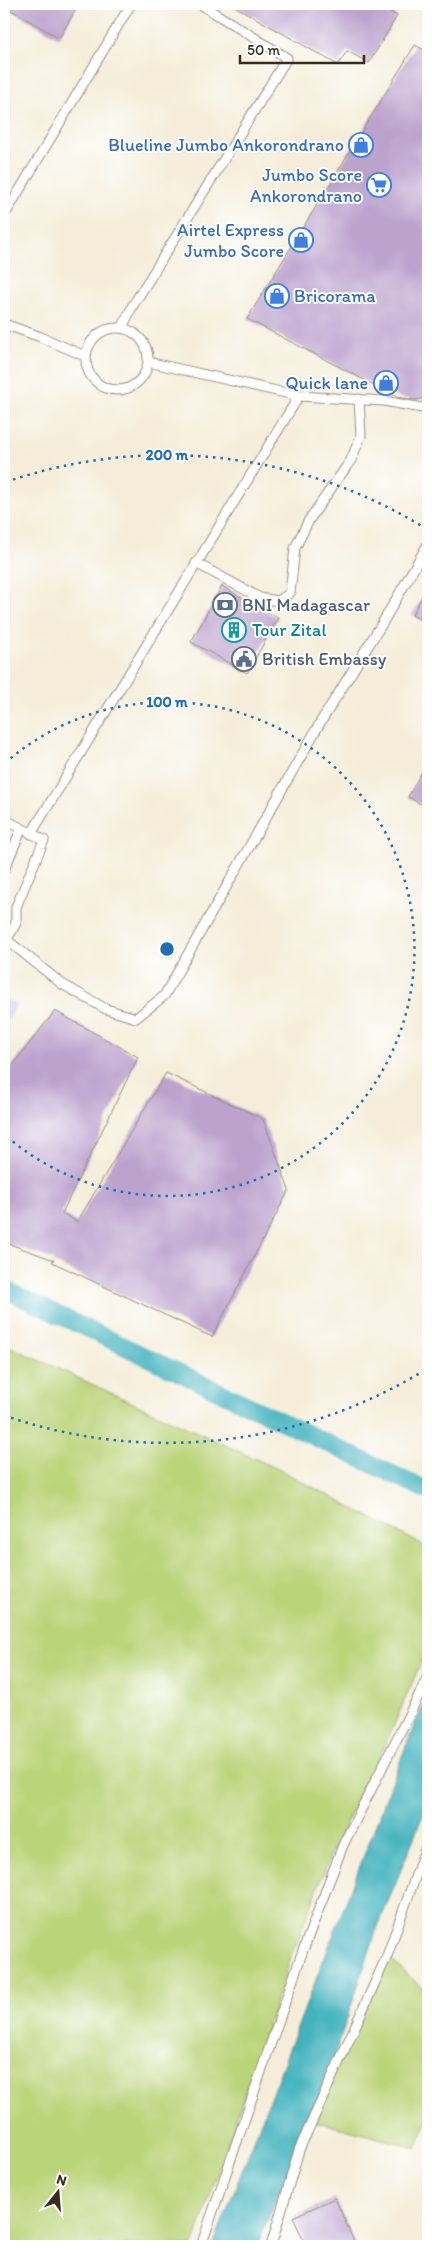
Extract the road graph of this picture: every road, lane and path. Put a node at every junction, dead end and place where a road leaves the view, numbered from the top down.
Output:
1 (131, 4) edge
2 (200, 4) edge
3 (4, 216) edge
4 (4, 324) edge
5 (122, 328) junction
6 (85, 356) junction
7 (148, 362) junction
8 (298, 396) junction
9 (359, 399) junction
10 (428, 409) edge
11 (428, 544) edge
12 (196, 564) junction
13 (4, 819) edge
14 (21, 830) junction
15 (31, 834) junction
16 (4, 870) edge
17 (5, 940) edge
18 (428, 1677) edge
19 (428, 1841) edge
20 (201, 2246) edge
21 (271, 2246) edge

1 - 3 lane
2 - 5 lane
4 - 6 lane
5 - 6 lane
5 - 7 lane
6 - 7 lane
7 - 8 lane
8 - 9 lane
8 - 12 lane
9 - 10 lane
9 - 12 lane
11 - 17 lane
12 - 15 lane
13 - 14 lane
14 - 15 lane
14 - 16 lane
15 - 17 lane
18 - 20 lane
19 - 21 lane

